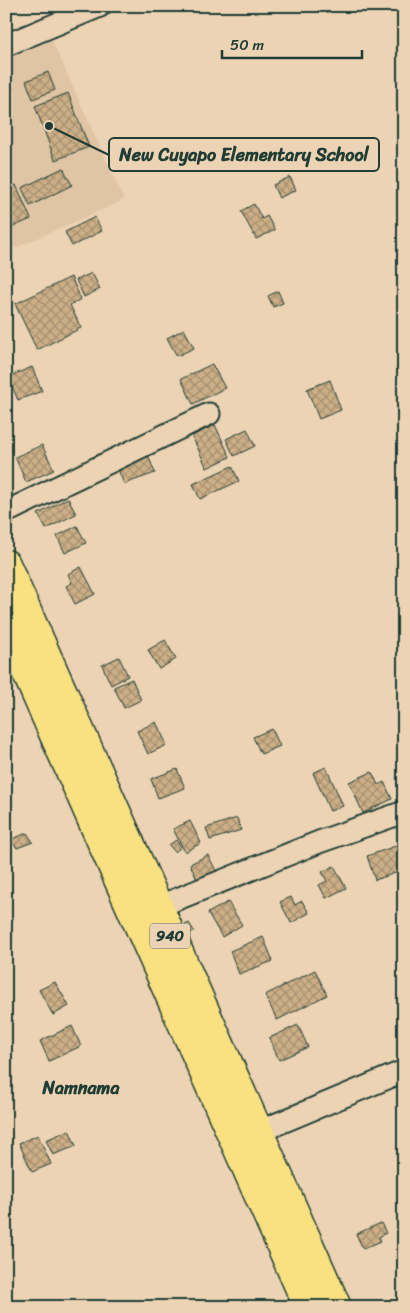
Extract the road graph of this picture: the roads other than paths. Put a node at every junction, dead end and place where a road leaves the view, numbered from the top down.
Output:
1 (100, 6) edge
2 (6, 45) edge
3 (209, 414) dead end
4 (6, 512) edge
5 (6, 564) edge
6 (6, 626) edge
7 (404, 812) edge
8 (145, 912) junction
9 (404, 1071) edge
10 (246, 1137) junction
11 (308, 1307) edge
12 (336, 1307) edge

1 - 2 street
3 - 4 street
5 - 8 highway, 940
6 - 8 highway, 940
7 - 8 street
8 - 10 highway, 940
9 - 10 street
10 - 11 highway, 940
10 - 12 highway, 940

